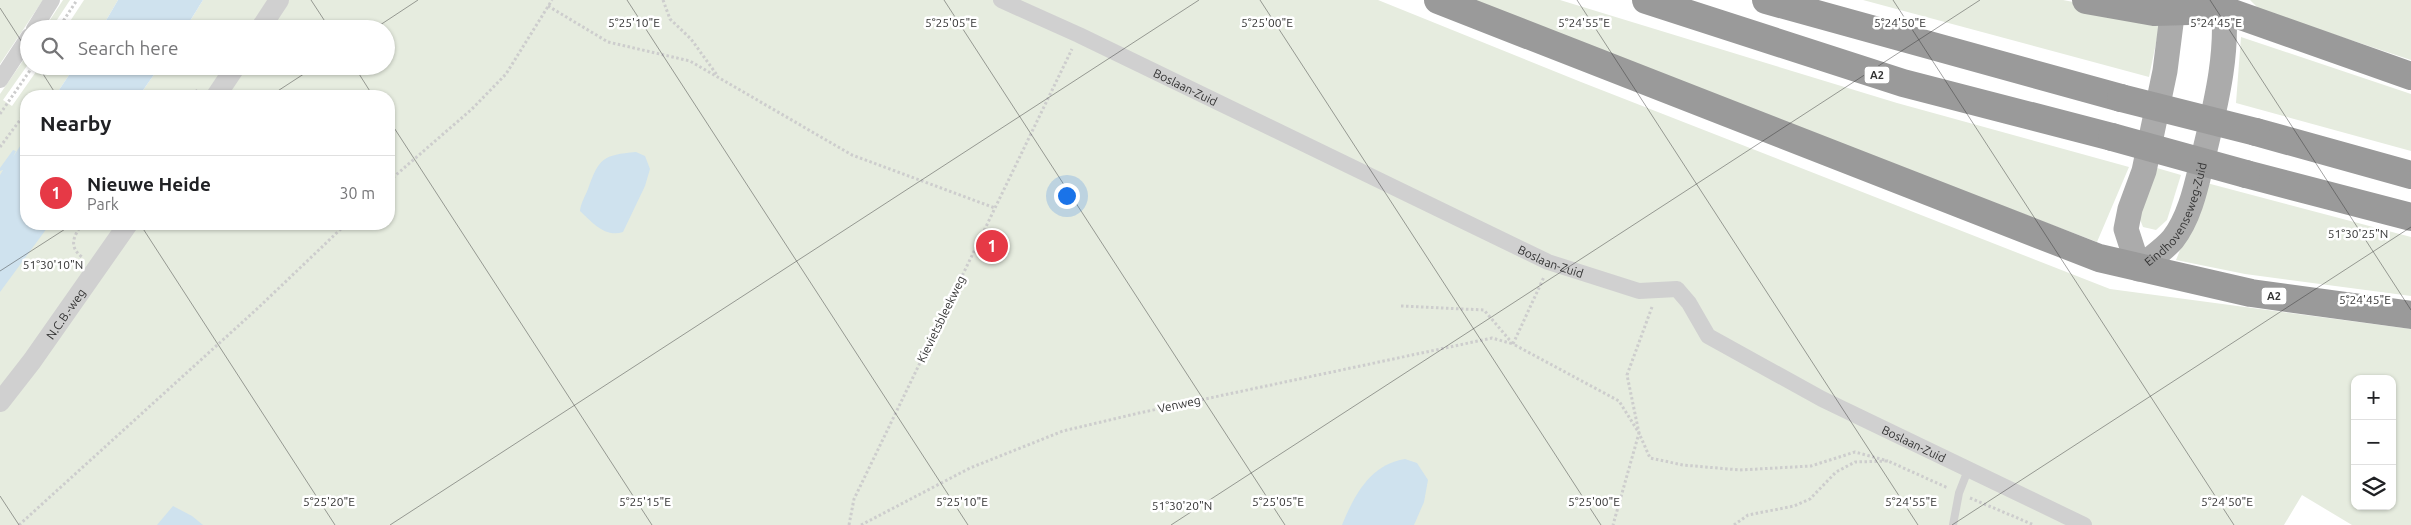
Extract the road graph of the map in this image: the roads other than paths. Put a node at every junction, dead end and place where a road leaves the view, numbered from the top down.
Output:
1 (52, 0) edge
2 (279, 0) edge
3 (1001, 0) edge
4 (1438, 0) edge
5 (1646, 0) edge
6 (1766, 0) edge
7 (2086, 0) edge
8 (2174, 5) edge
9 (2224, 5) edge
10 (40, 20) edge
11 (266, 20) edge
12 (20, 50) edge
13 (230, 75) edge
14 (2411, 76) edge
15 (0, 80) edge
16 (220, 90) edge
17 (2411, 175) edge
18 (2411, 217) edge
19 (124, 230) edge
20 (2139, 269) junction
21 (2411, 315) edge
22 (0, 402) edge
23 (1968, 470) junction
24 (1953, 525) edge
25 (2084, 525) edge

1 - 10 street
2 - 11 street
3 - 23 street, Boslaan-Zuid
4 - 20 highway, A2
5 - 18 highway, A2, bridge
6 - 17 highway, bridge
7 - 8 highway
8 - 9 highway
8 - 20 main road, Eindhovenseweg-Zuid
9 - 14 highway
9 - 20 main road, Eindhovenseweg-Zuid
12 - 15 street
13 - 16 street
19 - 22 street, N.C.B.-weg
20 - 21 highway, A2
23 - 24 lane
23 - 25 street, Boslaan-Zuid

